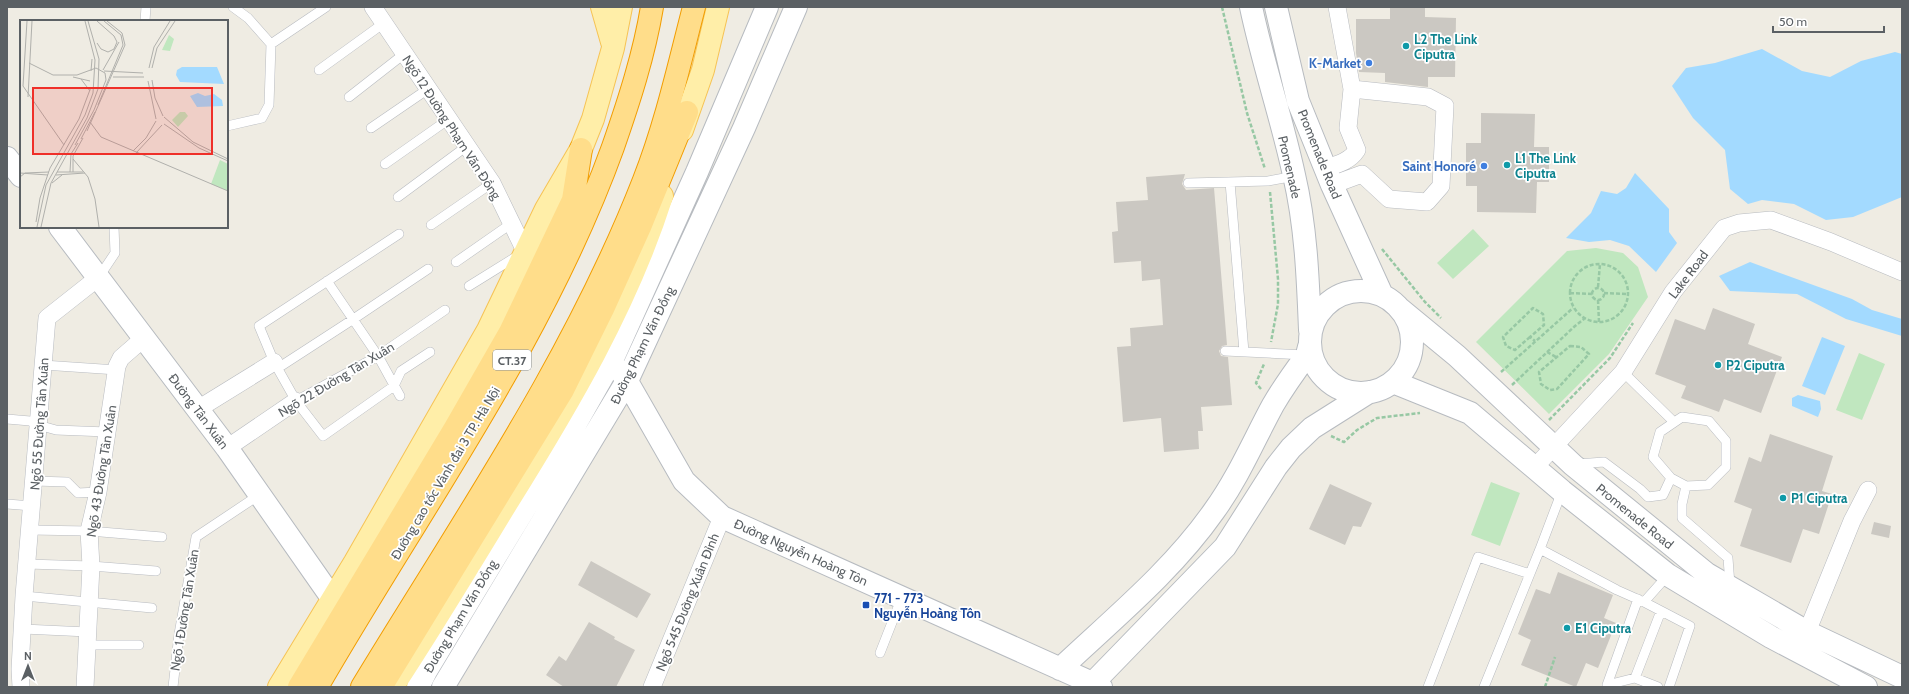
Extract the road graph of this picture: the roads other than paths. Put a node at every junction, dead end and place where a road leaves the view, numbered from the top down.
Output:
1 (146, 7) edge
2 (233, 7) edge
3 (326, 7) edge
4 (373, 7) edge
5 (602, 7) edge
6 (621, 7) edge
7 (652, 7) edge
8 (694, 7) edge
9 (718, 7) edge
10 (767, 7) edge
11 (796, 7) edge
12 (1251, 7) edge
13 (1276, 7) edge
14 (1338, 7) edge
15 (145, 20) edge
16 (384, 23) junction
17 (271, 44) junction
18 (613, 48) junction
19 (404, 54) junction
20 (319, 70) dead end
21 (428, 89) junction
22 (1352, 89) junction
23 (349, 97) dead end
24 (687, 112) junction
25 (449, 120) junction
26 (228, 126) edge
27 (371, 128) dead end
28 (467, 146) junction
29 (581, 149) junction
30 (7, 158) edge
31 (385, 164) dead end
32 (20, 175) edge
33 (1294, 176) junction
34 (1329, 176) junction
35 (1230, 182) junction
36 (492, 183) junction
37 (1188, 183) dead end
38 (398, 197) dead end
39 (512, 223) junction
40 (431, 226) dead end
41 (61, 228) edge
42 (114, 228) edge
43 (399, 234) dead end
44 (525, 251) junction
45 (456, 262) dead end
46 (428, 268) dead end
47 (1902, 272) edge
48 (99, 277) junction
49 (327, 281) junction
50 (469, 286) dead end
51 (1382, 295) junction
52 (1400, 309) junction
53 (445, 310) dead end
54 (352, 320) junction
55 (144, 338) junction
56 (1309, 344) junction
57 (1225, 351) dead end
58 (430, 352) dead end
59 (1244, 352) junction
60 (378, 356) junction
61 (613, 358) junction
62 (43, 365) junction
63 (276, 365) junction
64 (117, 370) junction
65 (1624, 372) junction
66 (628, 381) junction
67 (1393, 382) junction
68 (394, 386) junction
69 (1369, 392) junction
70 (400, 396) dead end
71 (296, 401) junction
72 (198, 408) junction
73 (7, 418) edge
74 (1674, 422) junction
75 (38, 425) junction
76 (107, 432) junction
77 (1553, 447) junction
78 (227, 448) junction
79 (1573, 465) junction
80 (1535, 467) junction
81 (1671, 478) junction
82 (34, 481) junction
83 (1686, 486) junction
84 (1868, 490) dead end
85 (1562, 491) junction
86 (98, 492) junction
87 (259, 495) junction
88 (7, 504) edge
89 (32, 506) junction
90 (722, 517) junction
91 (30, 530) junction
92 (89, 531) junction
93 (162, 537) dead end
94 (1540, 549) junction
95 (27, 564) junction
96 (91, 566) junction
97 (156, 571) dead end
98 (1530, 574) junction
99 (1668, 575) junction
100 (1730, 588) junction
101 (24, 596) junction
102 (332, 598) junction
103 (902, 598) junction
104 (1641, 601) junction
105 (89, 603) junction
106 (152, 608) dead end
107 (1661, 611) junction
108 (23, 629) junction
109 (1807, 632) junction
110 (87, 639) junction
111 (139, 646) dead end
112 (880, 653) dead end
113 (14, 669) edge
114 (1060, 669) junction
115 (1902, 677) edge
116 (1635, 678) junction
117 (1097, 685) edge
118 (21, 687) edge
119 (85, 687) edge
120 (173, 687) edge
121 (279, 687) edge
122 (299, 687) edge
123 (307, 687) edge
124 (316, 687) edge
125 (362, 687) edge
126 (368, 687) edge
127 (381, 687) edge
128 (393, 687) edge
129 (418, 687) edge
130 (443, 687) edge
131 (652, 687) edge
132 (1428, 687) edge
133 (1484, 687) edge
134 (1658, 687) edge
135 (1669, 687) edge
136 (1866, 687) edge

1 - 15 lane
2 - 17 lane
3 - 17 lane
4 - 16 street, Ngõ 12 Đường Phạm Văn Đồng
5 - 18 main road
6 - 18 main road
7 - 124 highway, Đường cao tốc Vành đai 3 TP. Hà Nội / CT.37
8 - 125 highway
9 - 24 main road, Đường Phạm Văn Đồng
10 - 61 street, Đường Phạm Văn Đồng
11 - 66 street, Đường Phạm Văn Đồng
12 - 33 street, Promenade
13 - 34 street, Promenade Road
14 - 22 street
16 - 19 street, Ngõ 12 Đường Phạm Văn Đồng
16 - 20 lane
17 - 26 lane
18 - 29 main road
19 - 21 street, Ngõ 12 Đường Phạm Văn Đồng
19 - 23 lane
21 - 25 street, Ngõ 12 Đường Phạm Văn Đồng
21 - 27 lane
22 - 34 street
22 - 34 street
24 - 126 main road, Đường Phạm Văn Đồng
24 - 127 highway
24 - 128 main road, Đường Phạm Văn Đồng
25 - 28 street, Ngõ 12 Đường Phạm Văn Đồng
25 - 31 lane
28 - 36 street, Ngõ 12 Đường Phạm Văn Đồng
28 - 38 lane
29 - 44 main road
29 - 122 highway
29 - 123 main road
30 - 32 street
33 - 35 lane
33 - 56 street, Promenade
34 - 51 street, Promenade Road
35 - 37 lane
35 - 59 lane
36 - 39 street, Ngõ 12 Đường Phạm Văn Đồng
36 - 40 lane
39 - 44 street, Ngõ 12 Đường Phạm Văn Đồng
39 - 45 lane
41 - 48 street, Đường Tân Xuân
42 - 48 lane
43 - 49 lane
44 - 50 lane
44 - 102 main road
46 - 54 lane
47 - 65 street, Lake Road
48 - 55 street, Đường Tân Xuân
48 - 62 street, Ngõ 55 Đường Tân Xuân
49 - 54 lane
49 - 63 lane
51 - 52 street
51 - 56 street
52 - 67 street
52 - 77 street, Promenade Road
53 - 60 lane, Ngõ 22 Đường Tân Xuân
54 - 60 lane
54 - 63 lane
55 - 64 street, Ngõ 43 Đường Tân Xuân
55 - 72 street, Đường Tân Xuân
56 - 59 lane
56 - 69 street
56 - 114 street
57 - 59 lane
58 - 68 lane
60 - 68 lane
60 - 71 lane, Ngõ 22 Đường Tân Xuân
61 - 66 street, Đường Nguyễn Hoàng Tôn
61 - 129 street, Đường Phạm Văn Đồng
62 - 64 lane
62 - 75 street, Ngõ 55 Đường Tân Xuân
63 - 71 lane
63 - 72 street
64 - 76 street, Ngõ 43 Đường Tân Xuân
65 - 74 lane
65 - 77 street, Lake Road
66 - 90 street, Đường Nguyễn Hoàng Tôn
66 - 130 street, Đường Phạm Văn Đồng
67 - 69 street
67 - 80 street, Promenade Road
68 - 70 lane
68 - 71 lane
69 - 117 street
71 - 78 street, Ngõ 22 Đường Tân Xuân
72 - 78 street, Đường Tân Xuân
73 - 75 lane
74 - 81 lane
74 - 83 lane
75 - 76 lane
75 - 82 street, Ngõ 55 Đường Tân Xuân
76 - 86 street, Ngõ 43 Đường Tân Xuân
77 - 79 street, Promenade Road
77 - 80 street, Lake Road
78 - 87 street, Đường Tân Xuân
79 - 81 lane
79 - 100 street, Promenade Road
80 - 85 street, Promenade Road
81 - 83 lane
82 - 86 lane
82 - 89 street, Ngõ 55 Đường Tân Xuân
83 - 100 lane
84 - 109 street
85 - 94 lane
85 - 99 street, Promenade Road
86 - 92 street, Ngõ 43 Đường Tân Xuân
87 - 102 street, Đường Tân Xuân
87 - 120 lane, Ngõ 1 Đường Tân Xuân
88 - 89 lane
89 - 91 street, Ngõ 55 Đường Tân Xuân
90 - 103 street, Đường Nguyễn Hoàng Tôn
90 - 131 street, Ngõ 545 Đường Xuân Đỉnh
91 - 92 lane
91 - 95 street, Ngõ 55 Đường Tân Xuân
92 - 93 lane
92 - 96 street, Ngõ 43 Đường Tân Xuân
94 - 98 lane
94 - 104 lane
95 - 96 lane
95 - 101 street, Ngõ 55 Đường Tân Xuân
96 - 97 lane
96 - 105 street, Ngõ 43 Đường Tân Xuân
98 - 132 lane
98 - 133 lane
99 - 104 lane
99 - 136 street, Promenade Road
100 - 109 street, Promenade Road
101 - 105 lane
101 - 108 street, Ngõ 55 Đường Tân Xuân
102 - 121 main road
103 - 112 lane
103 - 114 street, Đường Nguyễn Hoàng Tôn
104 - 107 lane
104 - 116 lane
105 - 106 lane
105 - 110 street, Ngõ 43 Đường Tân Xuân
107 - 116 lane
107 - 135 lane
108 - 110 lane
108 - 113 street, Ngõ 55 Đường Tân Xuân
109 - 115 street, Promenade Road
110 - 111 lane
110 - 119 street, Ngõ 43 Đường Tân Xuân
113 - 118 street, Ngõ 55 Đường Tân Xuân
114 - 117 street, Đường Nguyễn Hoàng Tôn
116 - 134 lane

